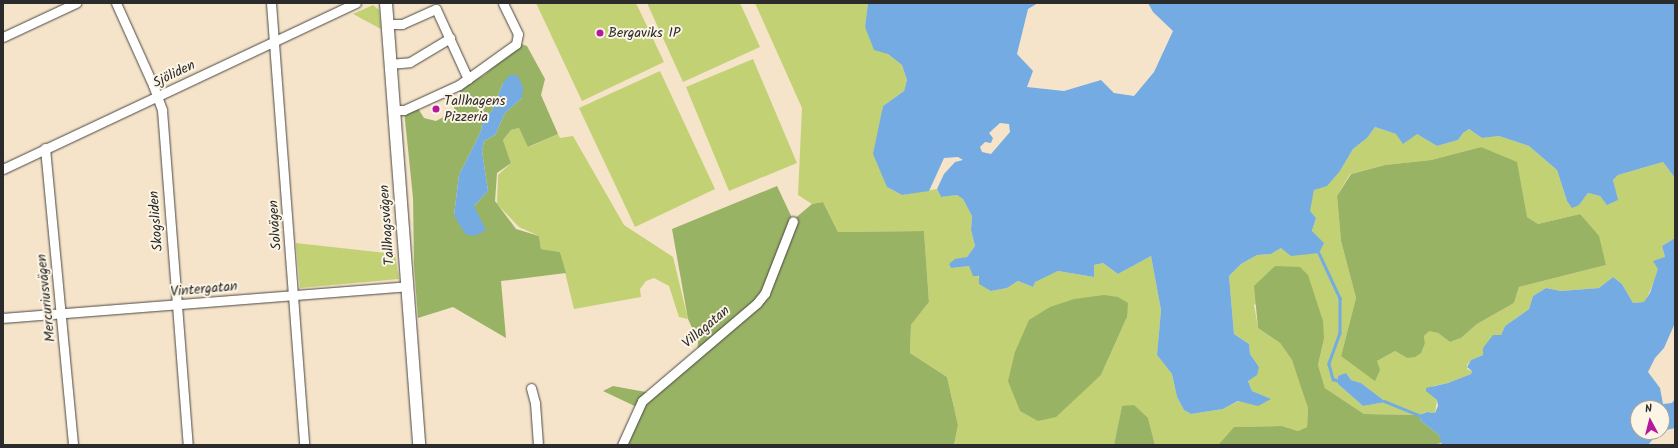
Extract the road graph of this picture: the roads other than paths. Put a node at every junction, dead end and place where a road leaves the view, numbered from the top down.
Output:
1 (76, 3) edge
2 (116, 3) edge
3 (271, 3) edge
4 (356, 3) edge
5 (386, 3) edge
6 (503, 3) edge
7 (386, 24) junction
8 (3, 37) edge
9 (450, 38) junction
10 (274, 41) junction
11 (389, 64) junction
12 (468, 79) junction
13 (158, 97) junction
14 (393, 110) junction
15 (45, 148) junction
16 (3, 169) edge
17 (793, 221) dead end
18 (406, 286) junction
19 (295, 295) junction
20 (177, 306) junction
21 (63, 314) junction
22 (3, 318) edge
23 (531, 388) dead end
24 (73, 445) edge
25 (188, 445) edge
26 (304, 445) edge
27 (419, 445) edge
28 (538, 445) edge
29 (622, 445) edge

1 - 8 street
2 - 13 street, Skogsliden
3 - 10 street, Solvägen
4 - 10 street, Sjöliden
5 - 7 main road, Tallhagsvägen
6 - 12 street
7 - 9 street
7 - 11 main road, Tallhagsvägen
9 - 11 street
9 - 12 street
10 - 13 street, Sjöliden
10 - 19 street, Solvägen
11 - 14 main road, Tallhagsvägen
12 - 14 street
13 - 15 street, Sjöliden
13 - 20 street, Skogsliden
14 - 18 main road, Tallhagsvägen
15 - 16 street, Sjöliden
15 - 21 street, Mercuriusvägen
17 - 29 street, Villagatan
18 - 19 street, Vintergatan
18 - 27 main road, Tallhagsvägen
19 - 20 street, Vintergatan
19 - 26 street, Solvägen
20 - 21 street, Vintergatan
20 - 25 street, Skogsliden
21 - 22 street, Vintergatan
21 - 24 street, Mercuriusvägen
23 - 28 street

